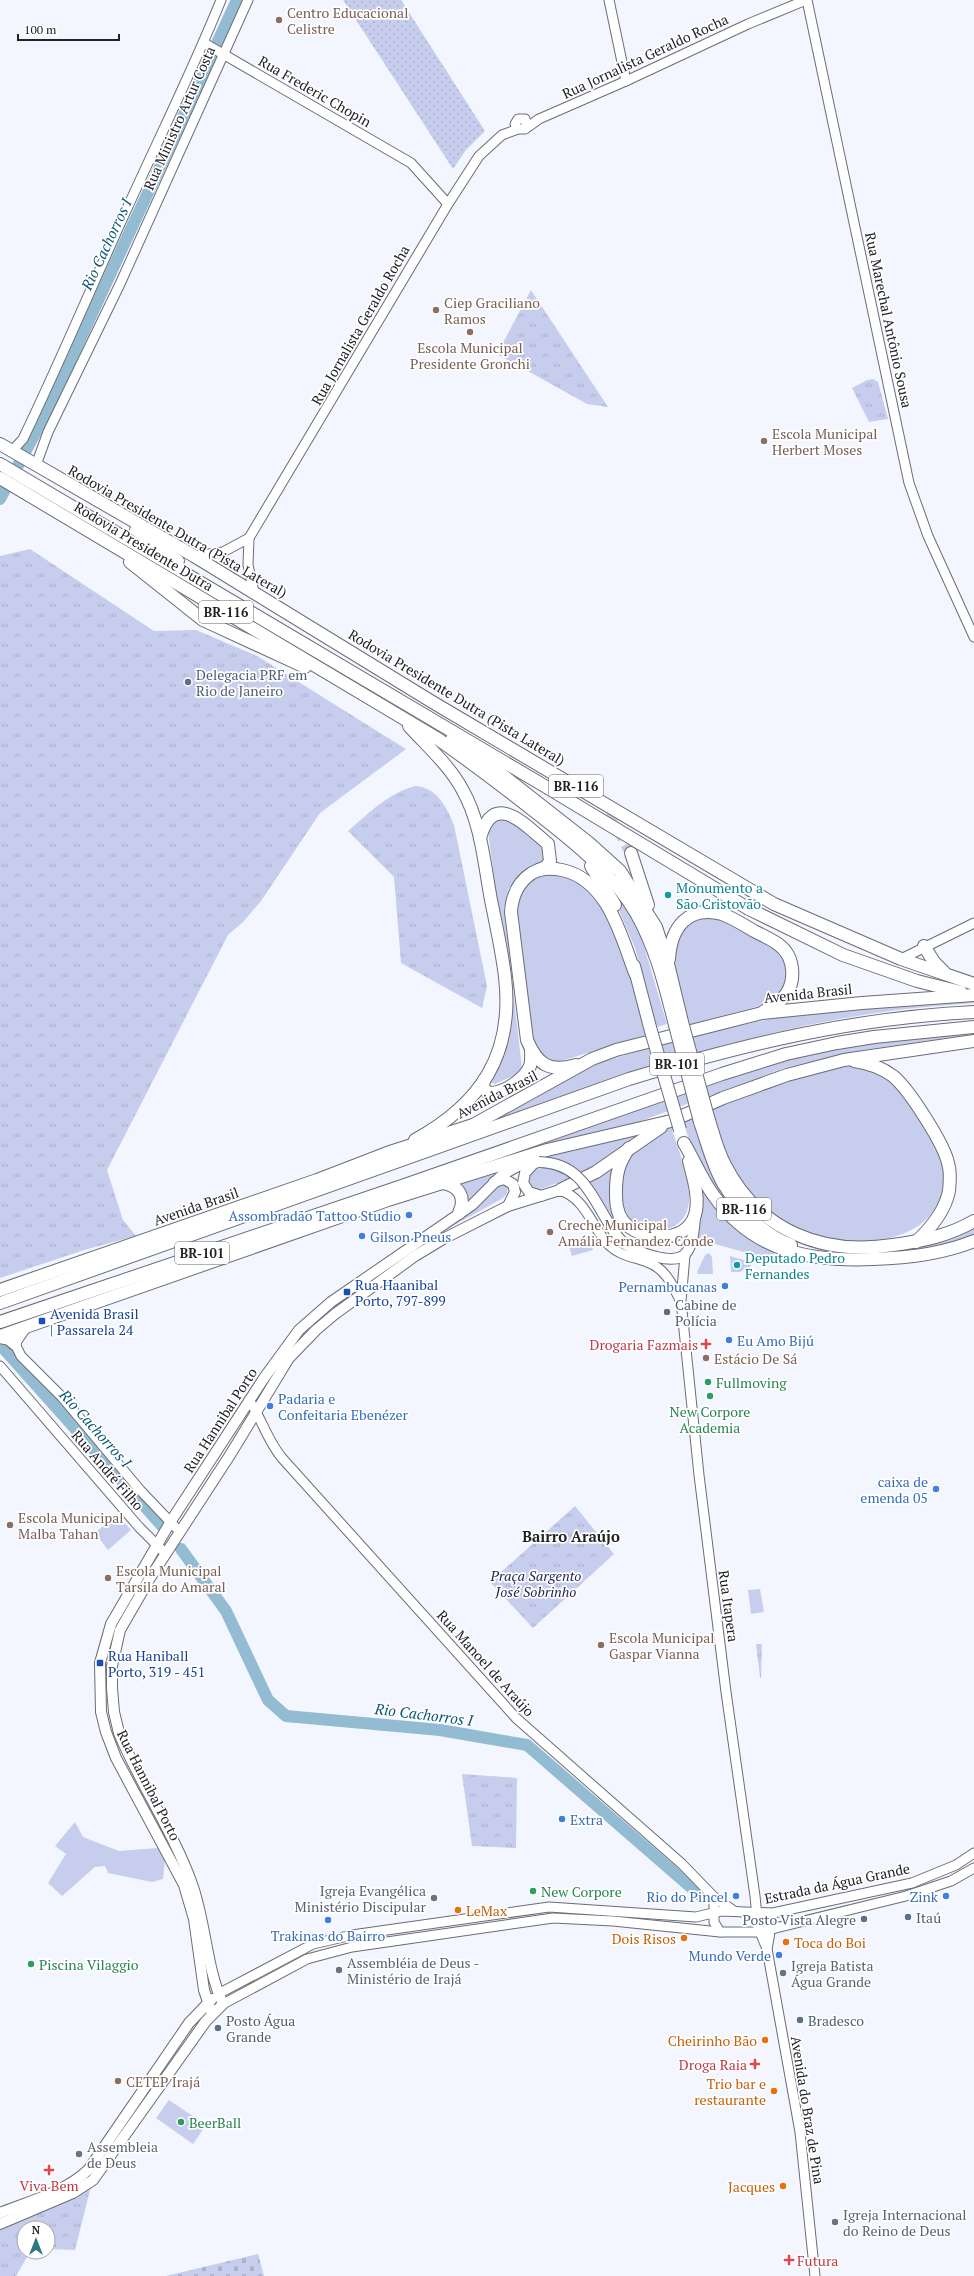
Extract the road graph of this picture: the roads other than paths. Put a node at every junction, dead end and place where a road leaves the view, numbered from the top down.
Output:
1 (221, 0) edge
2 (248, 0) edge
3 (609, 0) edge
4 (807, 0) edge
5 (206, 44) junction
6 (221, 53) junction
7 (626, 81) junction
8 (448, 204) junction
9 (0, 444) edge
10 (14, 452) junction
11 (33, 463) junction
12 (0, 464) edge
13 (0, 478) edge
14 (97, 501) junction
15 (249, 538) junction
16 (105, 540) junction
17 (194, 556) junction
18 (211, 588) junction
19 (254, 592) junction
20 (974, 637) edge
21 (401, 702) junction
22 (413, 726) junction
23 (556, 775) junction
24 (607, 814) tunnel mouth
25 (480, 839) junction
26 (577, 845) junction
27 (631, 853) tunnel mouth
28 (535, 871) junction
29 (974, 923) edge
30 (656, 927) junction
31 (924, 946) junction
32 (900, 959) junction
33 (668, 964) junction
34 (635, 973) junction
35 (946, 974) junction
36 (974, 984) edge
37 (974, 995) edge
38 (974, 1012) edge
39 (762, 1013) junction
40 (679, 1023) junction
41 (974, 1027) edge
42 (974, 1040) edge
43 (531, 1049) junction
44 (592, 1059) junction
45 (844, 1060) junction
46 (484, 1080) junction
47 (704, 1119) junction
48 (671, 1121) junction
49 (684, 1143) junction
50 (629, 1148) junction
51 (387, 1153) junction
52 (536, 1162) junction
53 (494, 1182) junction
54 (443, 1183) junction
55 (405, 1184) junction
56 (290, 1190) junction
57 (560, 1190) junction
58 (541, 1196) junction
59 (508, 1206) junction
60 (368, 1207) junction
61 (458, 1213) junction
62 (249, 1215) junction
63 (695, 1215) junction
64 (974, 1221) edge
65 (432, 1232) junction
66 (974, 1241) edge
67 (916, 1242) junction
68 (685, 1255) junction
69 (415, 1256) junction
70 (827, 1259) junction
71 (0, 1290) edge
72 (681, 1301) junction
73 (0, 1303) edge
74 (0, 1322) edge
75 (27, 1327) junction
76 (0, 1336) edge
77 (14, 1343) junction
78 (0, 1366) edge
79 (249, 1400) junction
80 (242, 1411) junction
81 (255, 1415) junction
82 (171, 1521) junction
83 (180, 1532) junction
84 (156, 1546) junction
85 (166, 1554) junction
86 (974, 1853) edge
87 (974, 1868) edge
88 (714, 1897) junction
89 (756, 1901) junction
90 (590, 1909) junction
91 (734, 1912) junction
92 (746, 1912) junction
93 (714, 1913) junction
94 (756, 1914) junction
95 (590, 1919) junction
96 (771, 1930) junction
97 (720, 1932) junction
98 (759, 1932) junction
99 (767, 1949) junction
100 (220, 1989) junction
101 (207, 2003) junction
102 (223, 2004) junction
103 (212, 2014) junction
104 (0, 2213) edge
105 (0, 2224) edge
106 (815, 2276) edge

1 - 5 street, Rua Ministro Artur Costa
2 - 6 street, Rua Ministro Artur Costa
3 - 7 street
4 - 7 street, Rua Jornalista Geraldo Rocha
4 - 20 street, Rua Marechal Antônio Sousa
5 - 6 street, Rua Frederic Chopin
5 - 10 street, Rua Ministro Artur Costa
6 - 8 street, Rua Frederic Chopin
6 - 11 street, Rua Ministro Artur Costa
7 - 8 street, Rua Jornalista Geraldo Rocha
8 - 15 street, Rua Jornalista Geraldo Rocha
9 - 10 highway, Rodovia Presidente Dutra (Pista Lateral) / BR-116
10 - 11 highway, Rodovia Presidente Dutra (Pista Lateral) / BR-116
11 - 14 highway, Rodovia Presidente Dutra (Pista Lateral) / BR-116
12 - 18 highway, Rodovia Presidente Dutra / BR-116
13 - 16 highway, Rodovia Presidente Dutra / BR-116
14 - 17 highway, Rodovia Presidente Dutra (Pista Lateral) / BR-116
14 - 18 highway
15 - 17 street
15 - 19 street, Rua Jornalista Geraldo Rocha
16 - 22 highway, Rodovia Presidente Dutra / BR-116
16 - 22 highway
17 - 19 highway, Rodovia Presidente Dutra (Pista Lateral) / BR-116
18 - 21 highway, Rodovia Presidente Dutra / BR-116
19 - 23 highway, Rodovia Presidente Dutra (Pista Lateral) / BR-116
21 - 30 highway
21 - 37 highway, BR-116, bridge
22 - 25 highway
22 - 26 highway, BR-116
23 - 24 highway
23 - 32 highway, Rodovia Presidente Dutra (Pista Lateral) / BR-116
25 - 28 highway
25 - 46 highway
26 - 34 highway
26 - 40 highway, BR-116
27 - 30 highway
28 - 34 highway
28 - 43 highway
29 - 31 street
30 - 33 highway
31 - 32 street
31 - 35 highway
32 - 35 highway, Rodovia Presidente Dutra (Pista Lateral) / BR-116
33 - 39 highway
33 - 40 highway
34 - 49 highway, bridge
35 - 36 highway, Rodovia Presidente Dutra (Pista Lateral) / BR-116
37 - 39 highway, Avenida Brasil / BR-101
38 - 62 highway, Avenida Brasil / BR-101
39 - 44 highway, Avenida Brasil / BR-101
40 - 47 highway, bridge
41 - 55 highway, BR-101
42 - 45 highway, BR-101
43 - 44 highway
43 - 46 highway
44 - 51 highway, Avenida Brasil / BR-101
45 - 48 highway, BR-101
45 - 67 highway
46 - 51 highway
47 - 67 highway
47 - 70 highway, BR-116
48 - 50 highway
48 - 54 highway, BR-101
49 - 63 highway
49 - 70 highway
50 - 57 highway
50 - 63 highway
51 - 56 highway, Avenida Brasil / BR-101
52 - 53 main road, Rua Hannibal Porto
52 - 58 main road
52 - 68 main road, Rua Hannibal Porto, bridge
53 - 59 main road
53 - 61 main road, Rua Hannibal Porto
54 - 60 highway, BR-101
54 - 61 highway
55 - 60 highway
55 - 74 highway, BR-101
56 - 62 highway
56 - 71 highway, Avenida Brasil / BR-101
57 - 58 main road, Rua Hannibal Porto
57 - 72 street, Rua Itapera
58 - 59 main road, Rua Hannibal Porto
59 - 69 main road, Rua Hannibal Porto
60 - 75 highway, BR-101
61 - 65 main road, Rua Hannibal Porto
62 - 73 highway, Avenida Brasil / BR-101
63 - 68 main road
64 - 67 highway
65 - 69 main road
65 - 79 main road, Rua Hannibal Porto
66 - 70 highway, BR-116
68 - 72 street, Rua Itapera
69 - 81 main road, Rua Hannibal Porto
72 - 89 street, Rua Itapera
75 - 76 highway, BR-101
75 - 77 street
76 - 77 highway
77 - 82 street, Rua André Filho
78 - 84 street, Rua André Filho
79 - 80 main road, Rua Hannibal Porto
79 - 81 street, Rua Manoel de Araújo
80 - 81 street
80 - 82 main road, Rua Hannibal Porto
81 - 83 main road, Rua Hannibal Porto
81 - 88 street, Rua Manoel de Araújo
82 - 83 street, Rua André Filho
82 - 84 main road, Rua Hannibal Porto
83 - 85 main road, Rua Hannibal Porto
84 - 85 street, Rua André Filho
84 - 101 main road, Rua Hannibal Porto
85 - 100 main road, Rua Hannibal Porto
86 - 94 street, Estrada da Água Grande
87 - 96 street, Estrada da Água Grande
88 - 91 street, Rua Manoel de Araújo
88 - 93 street
89 - 92 street
89 - 94 street, Rua Itapera
90 - 93 street, Estrada da Água Grande
90 - 95 street
90 - 100 street, Estrada da Água Grande
91 - 92 street, Estrada da Água Grande
91 - 93 street, Estrada da Água Grande
92 - 94 street, Estrada da Água Grande
93 - 97 street
94 - 96 street
94 - 98 street, Avenida do Braz de Pina
95 - 97 street, Estrada da Água Grande
95 - 102 street, Estrada da Água Grande
96 - 98 street, Estrada da Água Grande
96 - 99 street, Avenida do Braz de Pina
97 - 98 street, Estrada da Água Grande
98 - 99 street, Avenida do Braz de Pina
99 - 106 street, Avenida do Braz de Pina
100 - 101 main road, Estrada da Água Grande
100 - 102 main road, Rua Hannibal Porto
101 - 103 main road, Rua Hannibal Porto
101 - 104 main road, Estrada da Água Grande
102 - 103 main road, Estrada da Água Grande
103 - 105 main road, Estrada da Água Grande

